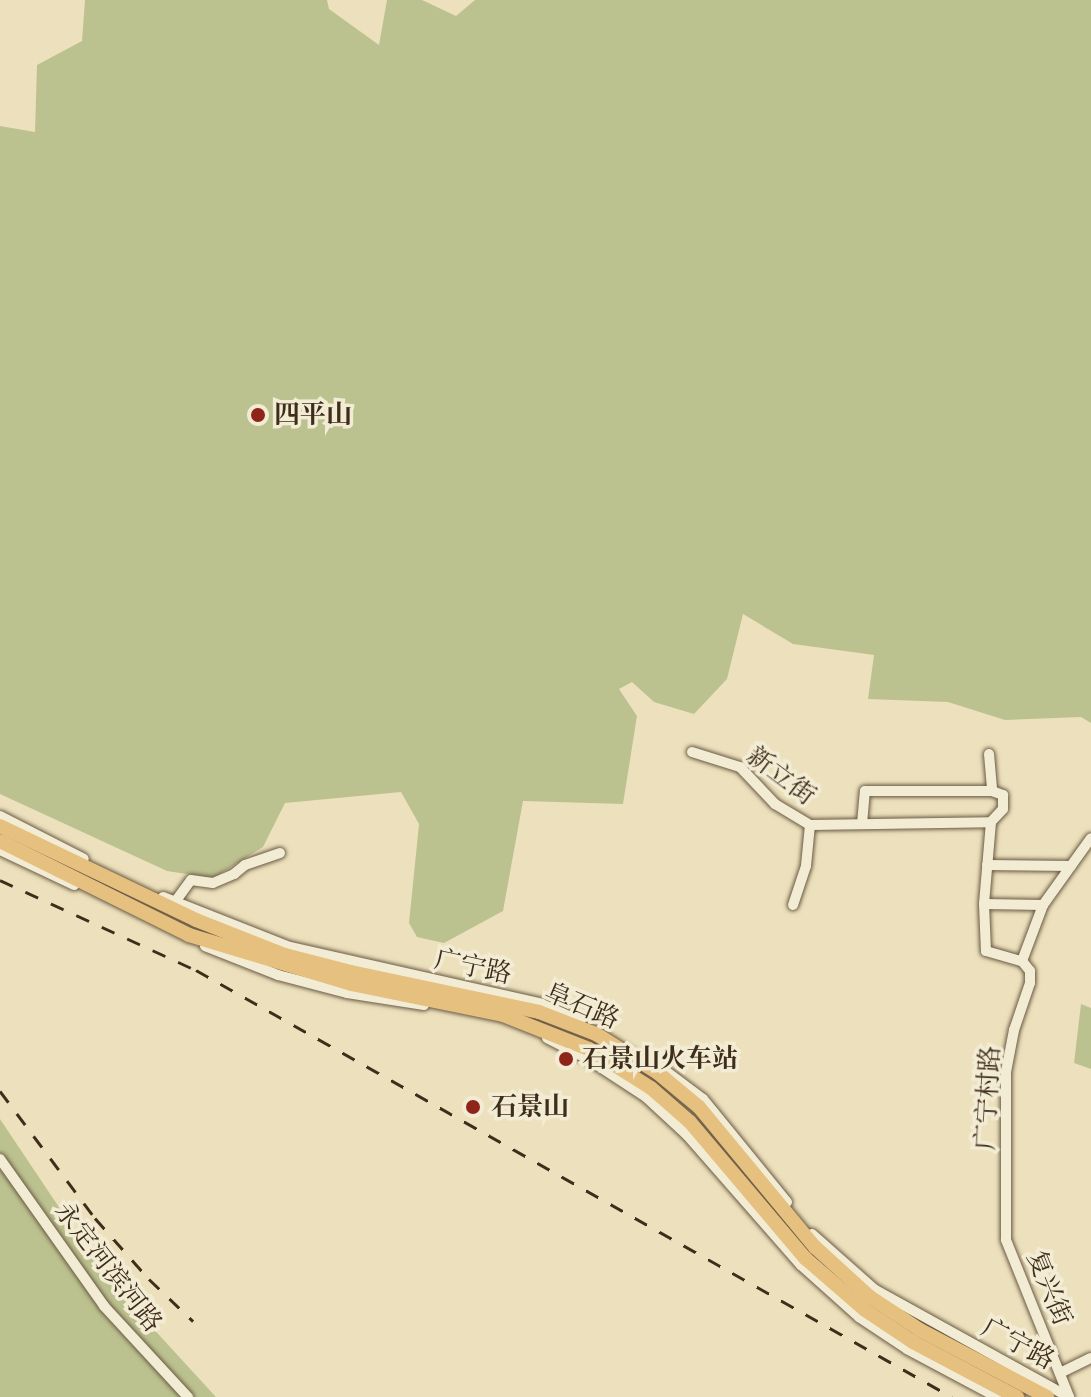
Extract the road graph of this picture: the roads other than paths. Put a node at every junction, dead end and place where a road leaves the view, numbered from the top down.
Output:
1 (692, 752) dead end
2 (989, 754) dead end
3 (992, 791) junction
4 (0, 816) edge
5 (991, 822) junction
6 (862, 824) junction
7 (810, 825) junction
8 (0, 826) edge
9 (1091, 838) edge
10 (0, 841) edge
11 (0, 850) edge
12 (280, 853) dead end
13 (987, 865) junction
14 (1071, 866) junction
15 (175, 902) junction
16 (984, 904) junction
17 (793, 905) dead end
18 (1043, 905) junction
19 (1022, 961) junction
20 (0, 1159) edge
21 (1006, 1240) joint
22 (1091, 1358) edge
23 (1060, 1373) junction
24 (188, 1397) edge
25 (997, 1397) edge
26 (1017, 1397) edge
27 (1047, 1397) edge
28 (1069, 1397) edge

1 - 7 street, 新立街
2 - 3 street
3 - 5 street
3 - 6 street
4 - 15 street, 广宁路
5 - 6 street
5 - 13 street
6 - 7 street
7 - 17 street, 新立街
8 - 27 highway, 阜石路
9 - 14 street, 广宁村路
10 - 26 highway, 阜石路
11 - 25 street, 广宁路
12 - 15 street
13 - 14 street
13 - 16 street
14 - 18 street, 广宁村路
15 - 28 street, 广宁路
16 - 18 street
16 - 19 street
18 - 19 street, 广宁村路
19 - 21 street, 广宁村路
20 - 24 street, 永定河滨河路
21 - 23 street, 复兴街
22 - 23 street
23 - 28 street, 复兴街

